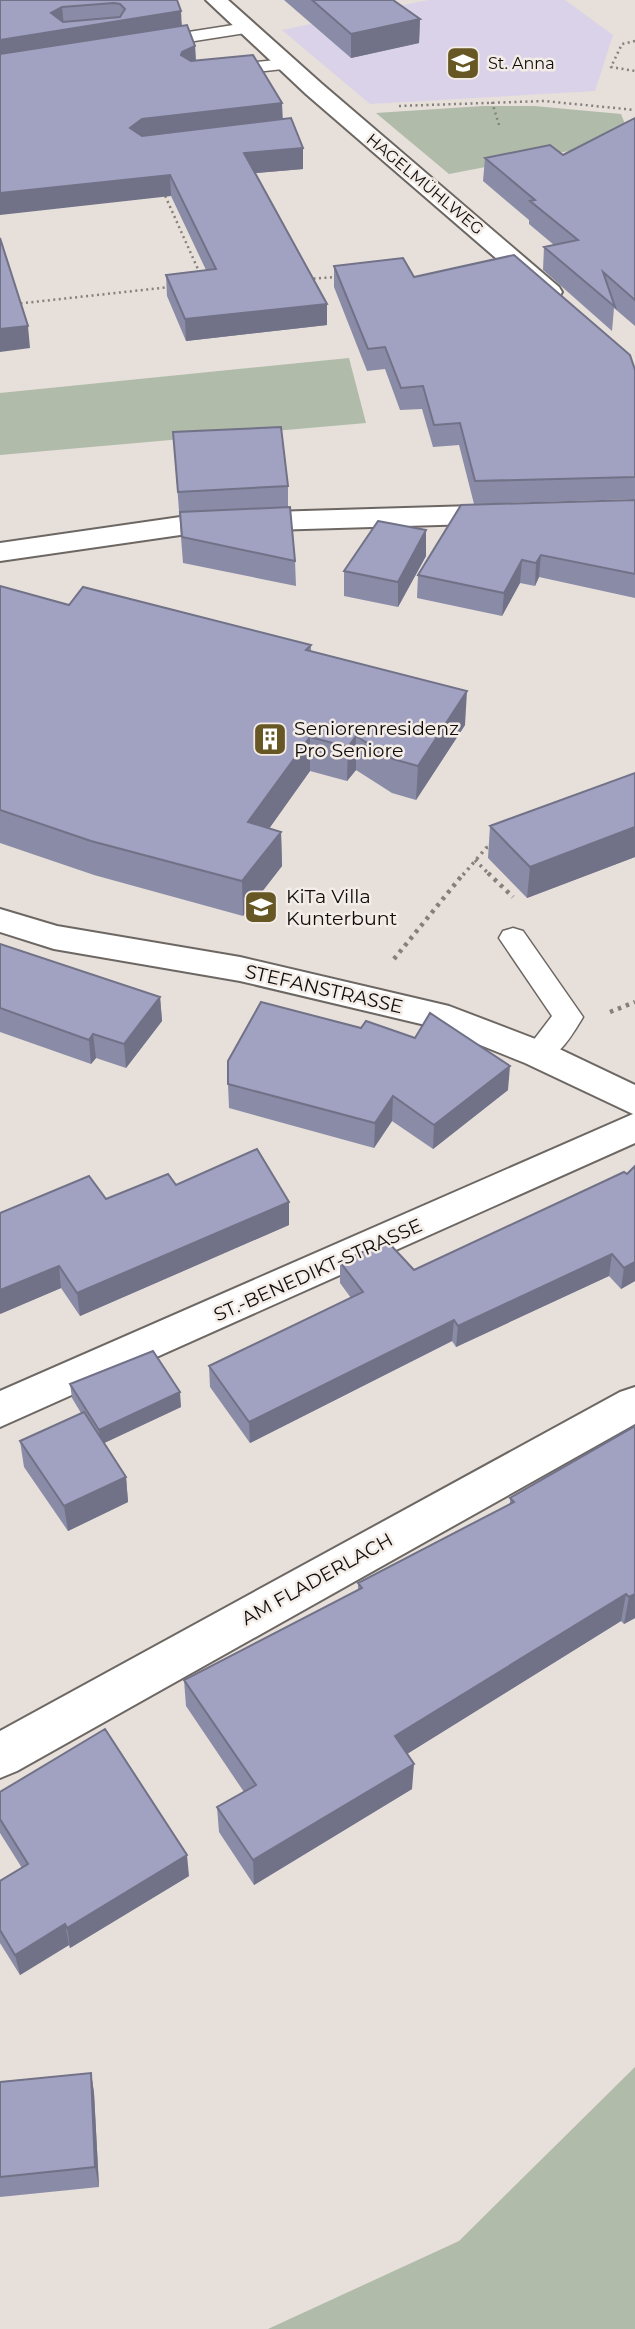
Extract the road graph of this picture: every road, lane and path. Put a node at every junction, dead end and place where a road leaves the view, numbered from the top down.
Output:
1 (216, 0) edge
2 (240, 22) junction
3 (139, 28) edge
4 (635, 41) edge
5 (126, 47) edge
6 (286, 64) junction
7 (635, 71) edge
8 (207, 72) edge
9 (492, 102) junction
10 (395, 106) dead end
11 (635, 110) edge
12 (500, 128) dead end
13 (160, 185) edge
14 (347, 276) edge
15 (296, 280) edge
16 (204, 283) edge
17 (177, 286) edge
18 (14, 304) edge
19 (568, 308) edge
20 (539, 513) edge
21 (0, 552) edge
22 (499, 843) edge
23 (0, 920) edge
24 (513, 939) dead end
25 (363, 996) junction
26 (538, 1054) junction
27 (635, 1101) edge
28 (635, 1127) edge
29 (635, 1404) edge
30 (0, 1410) edge
31 (0, 1756) edge

1 - 2 street, HAGELMÜHLWEG
2 - 3 lane
2 - 5 lane
2 - 6 street, HAGELMÜHLWEG
4 - 7 path
6 - 8 lane
6 - 19 street, HAGELMÜHLWEG
9 - 10 path
9 - 11 path
9 - 12 path
13 - 16 path
14 - 15 path
17 - 18 path
20 - 21 street
22 - 25 path
23 - 25 street, STEFANSTRASSE
24 - 26 lane
25 - 26 street, STEFANSTRASSE
26 - 27 street, STEFANSTRASSE
28 - 30 street, ST.-BENEDIKT-STRASSE
29 - 31 street, AM FLADERLACH

